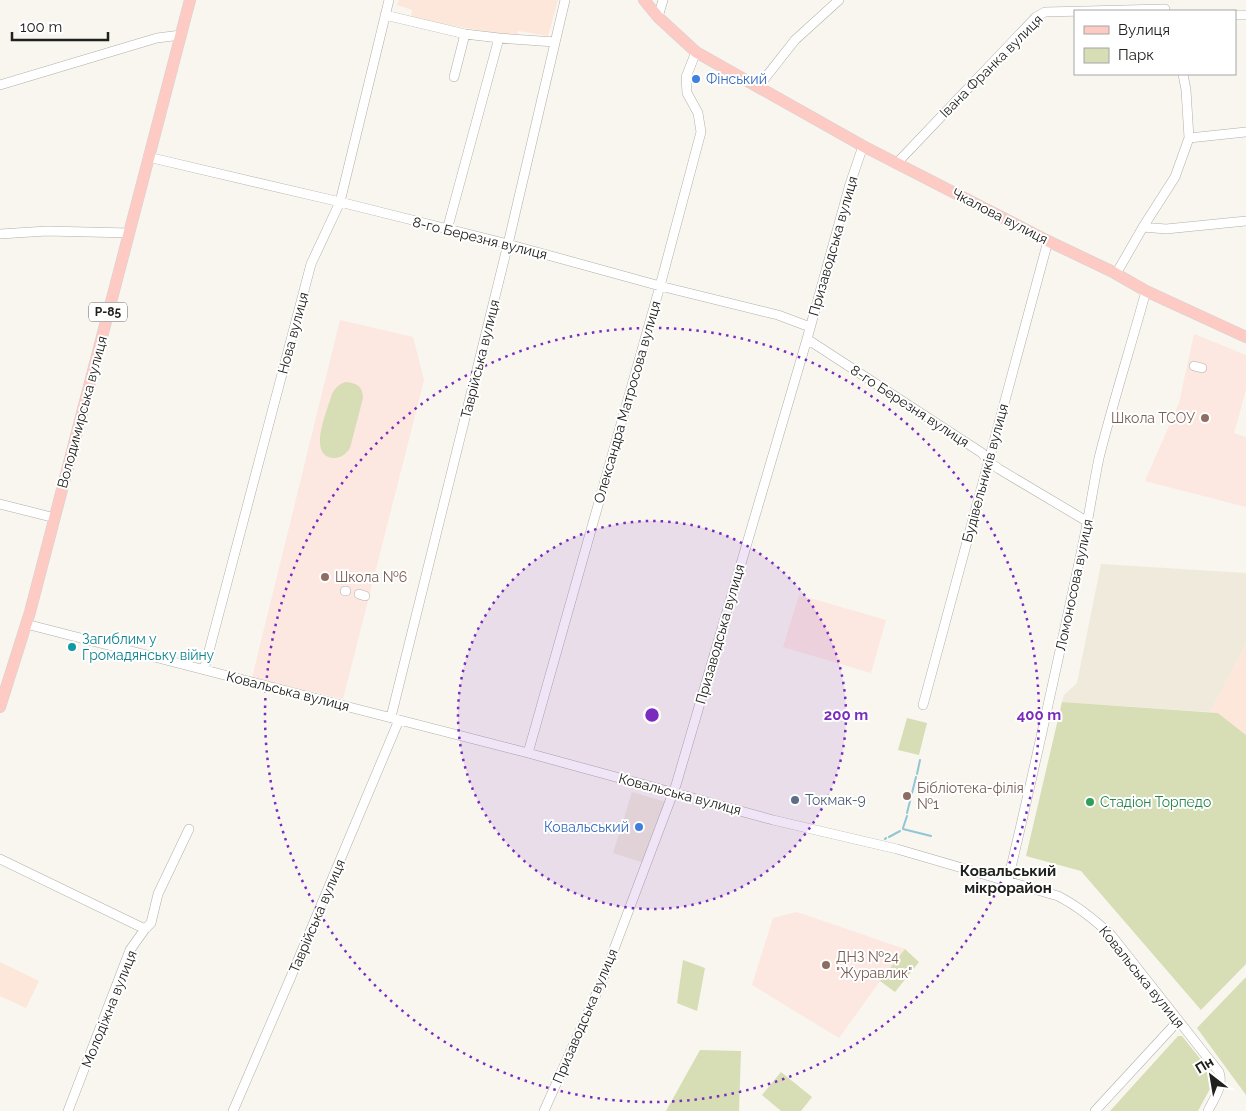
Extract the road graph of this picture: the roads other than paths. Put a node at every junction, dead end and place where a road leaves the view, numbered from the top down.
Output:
1 (190, 0) edge
2 (389, 0) edge
3 (565, 0) edge
4 (644, 0) edge
5 (663, 0) edge
6 (839, 0) edge
7 (1160, 0) edge
8 (1165, 10) edge
9 (1074, 12) edge
10 (386, 15) junction
11 (658, 17) junction
12 (465, 34) junction
13 (181, 35) junction
14 (499, 38) junction
15 (556, 42) junction
16 (696, 52) junction
17 (1183, 75) edge
18 (454, 77) dead end
19 (0, 85) edge
20 (758, 87) junction
21 (1246, 132) edge
22 (1189, 138) junction
23 (863, 146) junction
24 (148, 158) junction
25 (896, 164) junction
26 (340, 202) junction
27 (1246, 221) edge
28 (1143, 227) junction
29 (447, 230) junction
30 (129, 233) junction
31 (0, 234) edge
32 (1048, 240) junction
33 (508, 244) junction
34 (1116, 274) junction
35 (660, 286) junction
36 (1146, 291) junction
37 (810, 327) junction
38 (1246, 337) edge
39 (807, 339) junction
40 (988, 460) junction
41 (0, 504) edge
42 (55, 518) junction
43 (1088, 522) junction
44 (26, 624) junction
45 (204, 670) junction
46 (923, 705) dead end
47 (0, 707) edge
48 (395, 719) junction
49 (528, 753) junction
50 (673, 792) junction
51 (189, 829) dead end
52 (0, 859) edge
53 (1008, 880) junction
54 (145, 930) junction
55 (1178, 1020) junction
56 (68, 1111) edge
57 (232, 1111) edge
58 (544, 1111) edge
59 (1095, 1111) edge
60 (1208, 1111) edge

1 - 13 main road, Володимирська вулиця / Р-85
2 - 10 street, Нова вулиця
3 - 15 street, Таврійська вулиця
4 - 11 main road, Чкалова вулиця
5 - 11 street
6 - 20 street
7 - 8 street
9 - 25 street, Івана Франка вулиця
10 - 12 street
10 - 26 street, Нова вулиця
11 - 16 main road, Чкалова вулиця
12 - 14 street
12 - 18 street
13 - 19 street
13 - 24 main road, Володимирська вулиця / Р-85
14 - 15 street
14 - 29 street
15 - 33 street, Таврійська вулиця
16 - 20 main road, Чкалова вулиця
16 - 35 street, Олександра Матросова вулиця
17 - 22 street
20 - 23 main road, Чкалова вулиця
21 - 22 street
22 - 28 street
23 - 25 main road, Чкалова вулиця
23 - 37 street, Призаводська вулиця
24 - 26 street, 8-го Березня вулиця
24 - 30 main road, Володимирська вулиця / Р-85
25 - 32 main road, Чкалова вулиця
26 - 29 street, 8-го Березня вулиця
26 - 45 street, Нова вулиця
27 - 28 street
28 - 34 street
29 - 33 street, 8-го Березня вулиця
30 - 31 street
30 - 42 main road, Володимирська вулиця / Р-85
32 - 34 main road, Чкалова вулиця
32 - 40 street, Будівельників вулиця
33 - 35 street, 8-го Березня вулиця
33 - 48 street, Таврійська вулиця
34 - 36 main road, Чкалова вулиця
35 - 37 street, 8-го Березня вулиця
35 - 49 street, Олександра Матросова вулиця
36 - 38 main road, Чкалова вулиця
36 - 43 street, Ломоносова вулиця
37 - 39 street, Призаводська вулиця
39 - 40 street, 8-го Березня вулиця
39 - 50 street, Призаводська вулиця
40 - 43 street, 8-го Березня вулиця
40 - 46 street, Будівельників вулиця
41 - 42 street
42 - 44 main road, Володимирська вулиця / Р-85
43 - 53 street, Ломоносова вулиця
44 - 45 street, Ковальська вулиця
44 - 47 main road, Володимирська вулиця / Р-85
45 - 48 street, Ковальська вулиця
48 - 49 street, Ковальська вулиця
48 - 57 street, Таврійська вулиця
49 - 50 street, Ковальська вулиця
50 - 53 street, Ковальська вулиця
50 - 58 street, Призаводська вулиця
51 - 54 street, Молодіжна вулиця
52 - 54 street
53 - 55 street, Ковальська вулиця
54 - 56 street, Молодіжна вулиця
55 - 59 street
55 - 60 street, Ковальська вулиця

